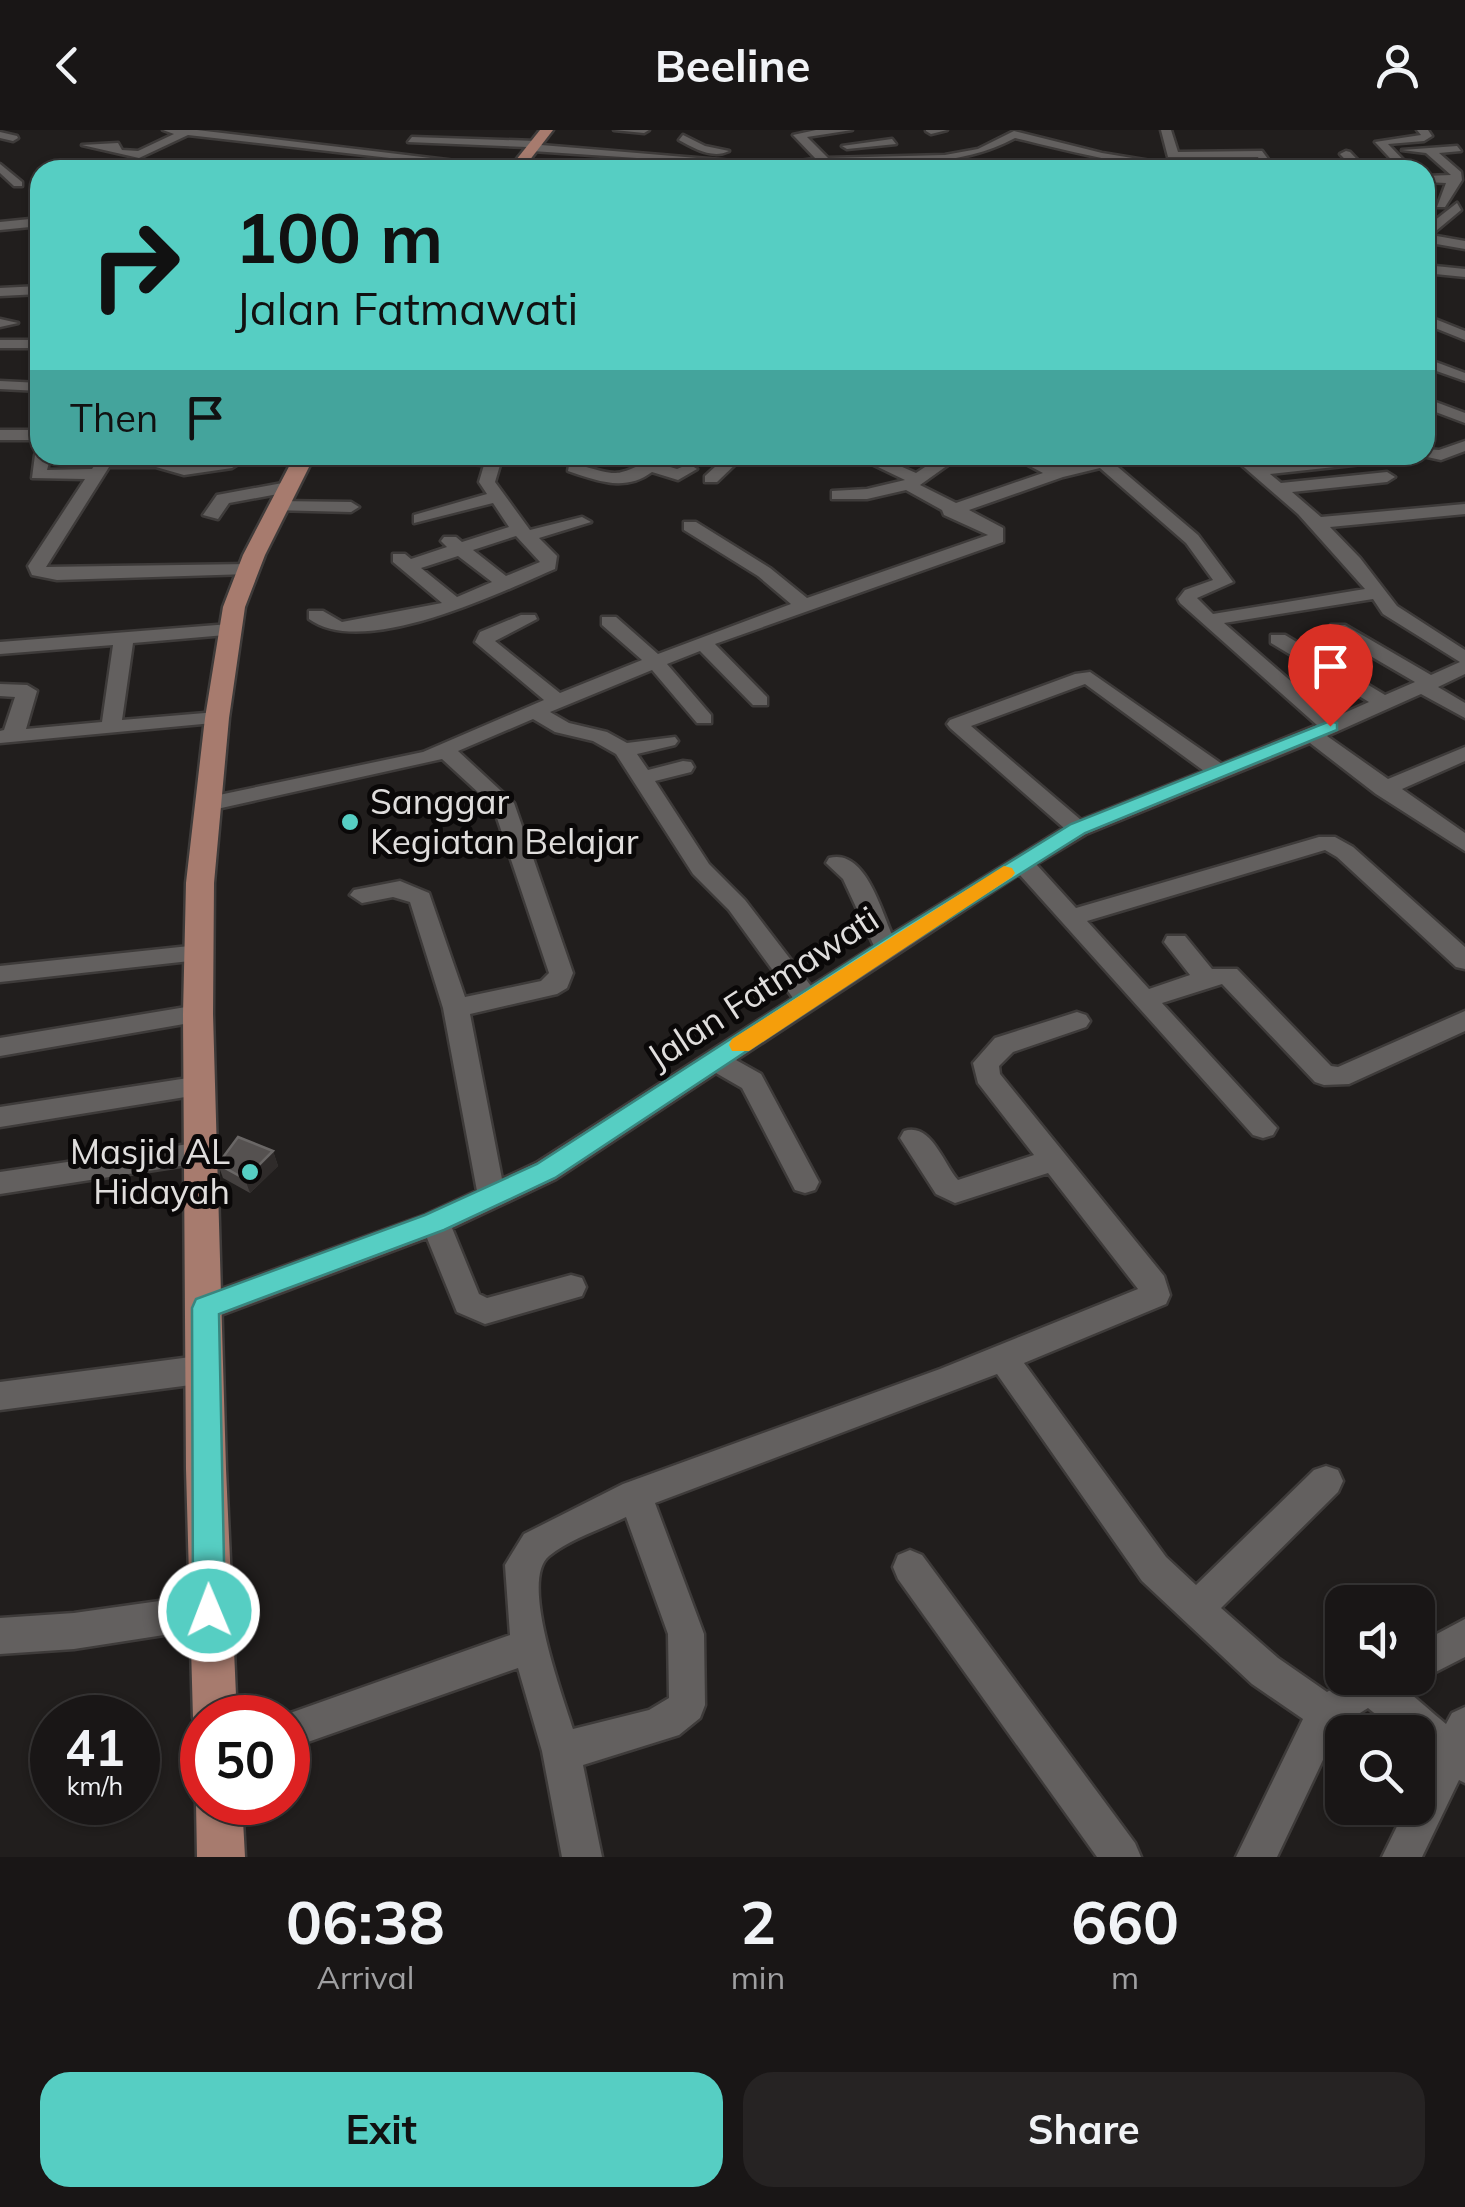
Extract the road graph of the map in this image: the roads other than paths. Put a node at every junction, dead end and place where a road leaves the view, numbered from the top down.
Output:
1 (168, 130) edge
2 (619, 130) edge
3 (644, 130) edge
4 (847, 130) edge
5 (942, 130) edge
6 (1063, 130) edge
7 (1422, 130) edge
8 (302, 131) edge
9 (818, 131) edge
10 (931, 131) edge
11 (1368, 131) edge
12 (186, 132) edge
13 (1019, 135) edge
14 (1167, 135) edge
15 (584, 138) dead end
16 (684, 138) dead end
17 (358, 140) dead end
18 (412, 140) dead end
19 (539, 140) edge
20 (892, 142) dead end
21 (1256, 142) dead end
22 (472, 143) junction
23 (604, 143) dead end
24 (87, 145) dead end
25 (1384, 145) junction
26 (324, 148) junction
27 (1366, 149) dead end
28 (1457, 149) dead end
29 (347, 150) junction
30 (671, 150) dead end
31 (814, 150) junction
32 (1429, 150) junction
33 (1008, 154) dead end
34 (1346, 154) dead end
35 (139, 155) junction
36 (622, 155) junction
37 (1096, 155) junction
38 (1174, 155) junction
39 (1204, 156) junction
40 (128, 160) edge
41 (396, 160) edge
42 (450, 160) edge
43 (523, 160) edge
44 (618, 160) edge
45 (671, 160) edge
46 (729, 160) edge
47 (824, 160) edge
48 (926, 160) edge
49 (1122, 160) edge
50 (1212, 160) edge
51 (1240, 160) edge
52 (1265, 160) edge
53 (1352, 160) edge
54 (1398, 160) edge
55 (1, 168) edge
56 (1461, 173) edge
57 (1435, 178) edge
58 (18, 184) dead end
59 (1435, 194) edge
60 (1445, 198) junction
61 (1435, 200) edge
62 (1461, 207) edge
63 (30, 223) edge
64 (0, 226) edge
65 (1435, 228) edge
66 (1435, 238) edge
67 (1465, 245) edge
68 (1435, 270) edge
69 (1465, 273) edge
70 (30, 290) edge
71 (0, 292) edge
72 (1435, 323) edge
73 (1465, 336) edge
74 (0, 344) edge
75 (30, 344) edge
76 (1435, 366) edge
77 (1462, 376) dead end
78 (0, 385) edge
79 (30, 386) edge
80 (1435, 398) edge
81 (1465, 418) edge
82 (30, 434) edge
83 (0, 436) edge
84 (1462, 449) edge
85 (1435, 453) edge
86 (41, 465) edge
87 (97, 465) edge
88 (102, 465) edge
89 (165, 465) edge
90 (216, 465) edge
91 (300, 465) edge
92 (491, 465) edge
93 (575, 465) edge
94 (727, 465) edge
95 (880, 465) edge
96 (938, 465) edge
97 (1040, 465) edge
98 (1078, 465) edge
99 (1100, 465) edge
100 (1251, 465) edge
101 (1305, 465) edge
102 (690, 468) dead end
103 (1258, 470) junction
104 (1058, 473) junction
105 (1386, 477) dead end
106 (711, 480) dead end
107 (911, 482) junction
108 (1279, 488) junction
109 (838, 495) dead end
110 (283, 497) junction
111 (495, 497) junction
112 (351, 507) dead end
113 (950, 510) junction
114 (1465, 510) edge
115 (212, 515) dead end
116 (420, 519) dead end
117 (582, 522) dead end
118 (1317, 523) junction
119 (690, 526) dead end
120 (523, 533) junction
121 (444, 536) dead end
122 (460, 549) junction
123 (250, 568) junction
124 (505, 584) junction
125 (1377, 592) junction
126 (376, 601) dead end
127 (455, 605) junction
128 (805, 606) junction
129 (316, 615) dead end
130 (528, 619) dead end
131 (1210, 620) junction
132 (394, 621) junction
133 (609, 622) dead end
134 (1338, 629) dead end
135 (230, 630) junction
136 (124, 638) junction
137 (1278, 639) dead end
138 (704, 642) junction
139 (0, 648) edge
140 (1465, 658) edge
141 (655, 662) junction
142 (1465, 667) edge
143 (1427, 686) junction
144 (0, 690) edge
145 (557, 701) junction
146 (760, 701) dead end
147 (1386, 704) junction
148 (534, 711) junction
149 (1465, 712) edge
150 (217, 718) junction
151 (704, 719) dead end
152 (111, 728) junction
153 (1321, 731) junction
154 (7, 736) edge
155 (668, 741) dead end
156 (624, 750) junction
157 (448, 752) junction
158 (1465, 754) edge
159 (683, 767) dead end
160 (1220, 772) junction
161 (642, 778) junction
162 (1384, 789) junction
163 (208, 804) junction
164 (1078, 829) junction
165 (1464, 842) edge
166 (1021, 862) junction
167 (837, 863) dead end
168 (362, 896) dead end
169 (1074, 918) junction
170 (1176, 942) dead end
171 (887, 948) junction
172 (200, 952) junction
173 (1465, 961) edge
174 (0, 974) edge
175 (1206, 978) junction
176 (808, 1000) junction
177 (1144, 1000) junction
178 (456, 1008) junction
179 (198, 1014) junction
180 (1465, 1020) edge
181 (1077, 1021) dead end
182 (0, 1047) edge
183 (717, 1061) junction
184 (201, 1086) junction
185 (0, 1118) edge
186 (1263, 1128) dead end
187 (914, 1138) dead end
188 (202, 1153) junction
189 (1053, 1160) junction
190 (805, 1182) dead end
191 (0, 1183) edge
192 (492, 1198) junction
193 (435, 1223) junction
194 (571, 1287) dead end
195 (205, 1308) junction
196 (1003, 1358) junction
197 (206, 1369) junction
198 (0, 1396) edge
199 (1326, 1481) dead end
200 (635, 1495) junction
201 (910, 1568) dead end
202 (1196, 1608) junction
203 (209, 1611) junction
204 (0, 1636) edge
205 (1465, 1638) edge
206 (530, 1646) junction
207 (1435, 1654) edge
208 (214, 1695) edge
209 (1357, 1695) edge
210 (1395, 1695) edge
211 (1326, 1713) junction
212 (310, 1723) edge
213 (1460, 1748) edge
214 (561, 1751) junction
215 (220, 1825) edge
216 (221, 1857) edge
217 (582, 1857) edge
218 (1121, 1857) edge
219 (1256, 1857) edge
220 (1402, 1857) edge

1 - 12 street
2 - 3 street
3 - 30 street
4 - 9 street
5 - 10 street
6 - 13 street
7 - 25 street
8 - 26 street
9 - 31 street
11 - 25 street
12 - 26 street
12 - 35 street
13 - 33 street
13 - 37 street
13 - 48 street
14 - 38 street
14 - 39 street
15 - 19 street
16 - 46 street
17 - 29 street
18 - 22 street
19 - 22 street
19 - 23 street
19 - 36 street
19 - 43 main road
20 - 31 street
21 - 52 street
22 - 42 street
24 - 35 street
25 - 27 street
25 - 32 street
25 - 54 street
26 - 29 street
28 - 32 street
29 - 41 street
31 - 47 street
32 - 56 street
34 - 53 street
35 - 40 street
36 - 44 street
36 - 45 street
37 - 38 street
37 - 49 street
38 - 39 street
39 - 50 street
39 - 51 street
55 - 58 street
56 - 57 street
56 - 60 street
59 - 60 street
60 - 61 street
60 - 62 street
62 - 65 street
63 - 64 street
66 - 67 street
68 - 69 street
70 - 71 street
72 - 73 street
74 - 75 street
76 - 77 street
78 - 79 street
80 - 81 street
82 - 83 street
84 - 85 street
86 - 87 street
88 - 123 street
89 - 90 street
91 - 110 main road
92 - 111 street
93 - 102 street
94 - 106 street
95 - 107 street
96 - 107 street
97 - 104 street
98 - 104 street
99 - 131 street
100 - 103 street
101 - 103 street
103 - 108 street
104 - 113 street
105 - 108 street
107 - 109 street
107 - 113 street
108 - 118 street
110 - 112 street
110 - 115 street
110 - 123 main road
111 - 116 street
111 - 120 street
113 - 128 street
114 - 118 street
117 - 120 street
118 - 125 street
119 - 128 street
120 - 122 street
120 - 124 street
121 - 122 street
122 - 124 street
122 - 127 street
123 - 135 main road
124 - 127 street
125 - 131 street
125 - 140 street
126 - 132 street
127 - 132 street
128 - 138 street
129 - 132 street
130 - 145 street
131 - 153 street
133 - 141 street
134 - 143 street
135 - 136 street
135 - 150 main road
136 - 139 street
136 - 152 street
137 - 147 street
138 - 141 street
138 - 146 street
141 - 145 street
141 - 151 street
142 - 143 street, Jalan Fatmawati
143 - 147 street, Jalan Fatmawati
143 - 149 street
144 - 154 street
145 - 148 street
147 - 153 street, Jalan Fatmawati
148 - 156 street
148 - 157 street
150 - 152 street
150 - 163 main road
152 - 154 street
153 - 160 street, Jalan Fatmawati
153 - 162 street
155 - 156 street
156 - 161 street
157 - 163 street
157 - 178 street
158 - 162 street
159 - 161 street
160 - 164 street, Jalan Fatmawati
160 - 164 street
161 - 176 street
162 - 165 street
163 - 172 main road
164 - 166 street, Jalan Fatmawati
166 - 169 street
166 - 171 street, Jalan Fatmawati
167 - 171 street
168 - 178 street
169 - 173 street
169 - 177 street
170 - 175 street
171 - 176 street, Jalan Fatmawati
172 - 174 street
172 - 179 main road
175 - 177 street
175 - 180 street
176 - 183 street, Jalan Fatmawati
177 - 186 street
178 - 192 street
179 - 182 street
179 - 184 main road
181 - 189 street
183 - 190 street
183 - 192 street, Jalan Fatmawati
184 - 185 street
184 - 188 main road
187 - 189 street
188 - 191 street
188 - 195 main road
189 - 196 street
192 - 193 street, Jalan Fatmawati
193 - 194 street
193 - 195 street, Jalan Fatmawati
195 - 197 main road
196 - 200 street
196 - 202 street
197 - 198 street
197 - 203 main road
199 - 202 street
200 - 206 street
200 - 214 street
201 - 218 street
202 - 211 street
203 - 204 street
203 - 208 main road
205 - 207 street
206 - 212 street
206 - 214 street
209 - 211 street
210 - 213 street
211 - 219 street
213 - 220 street
214 - 217 street
215 - 216 main road

